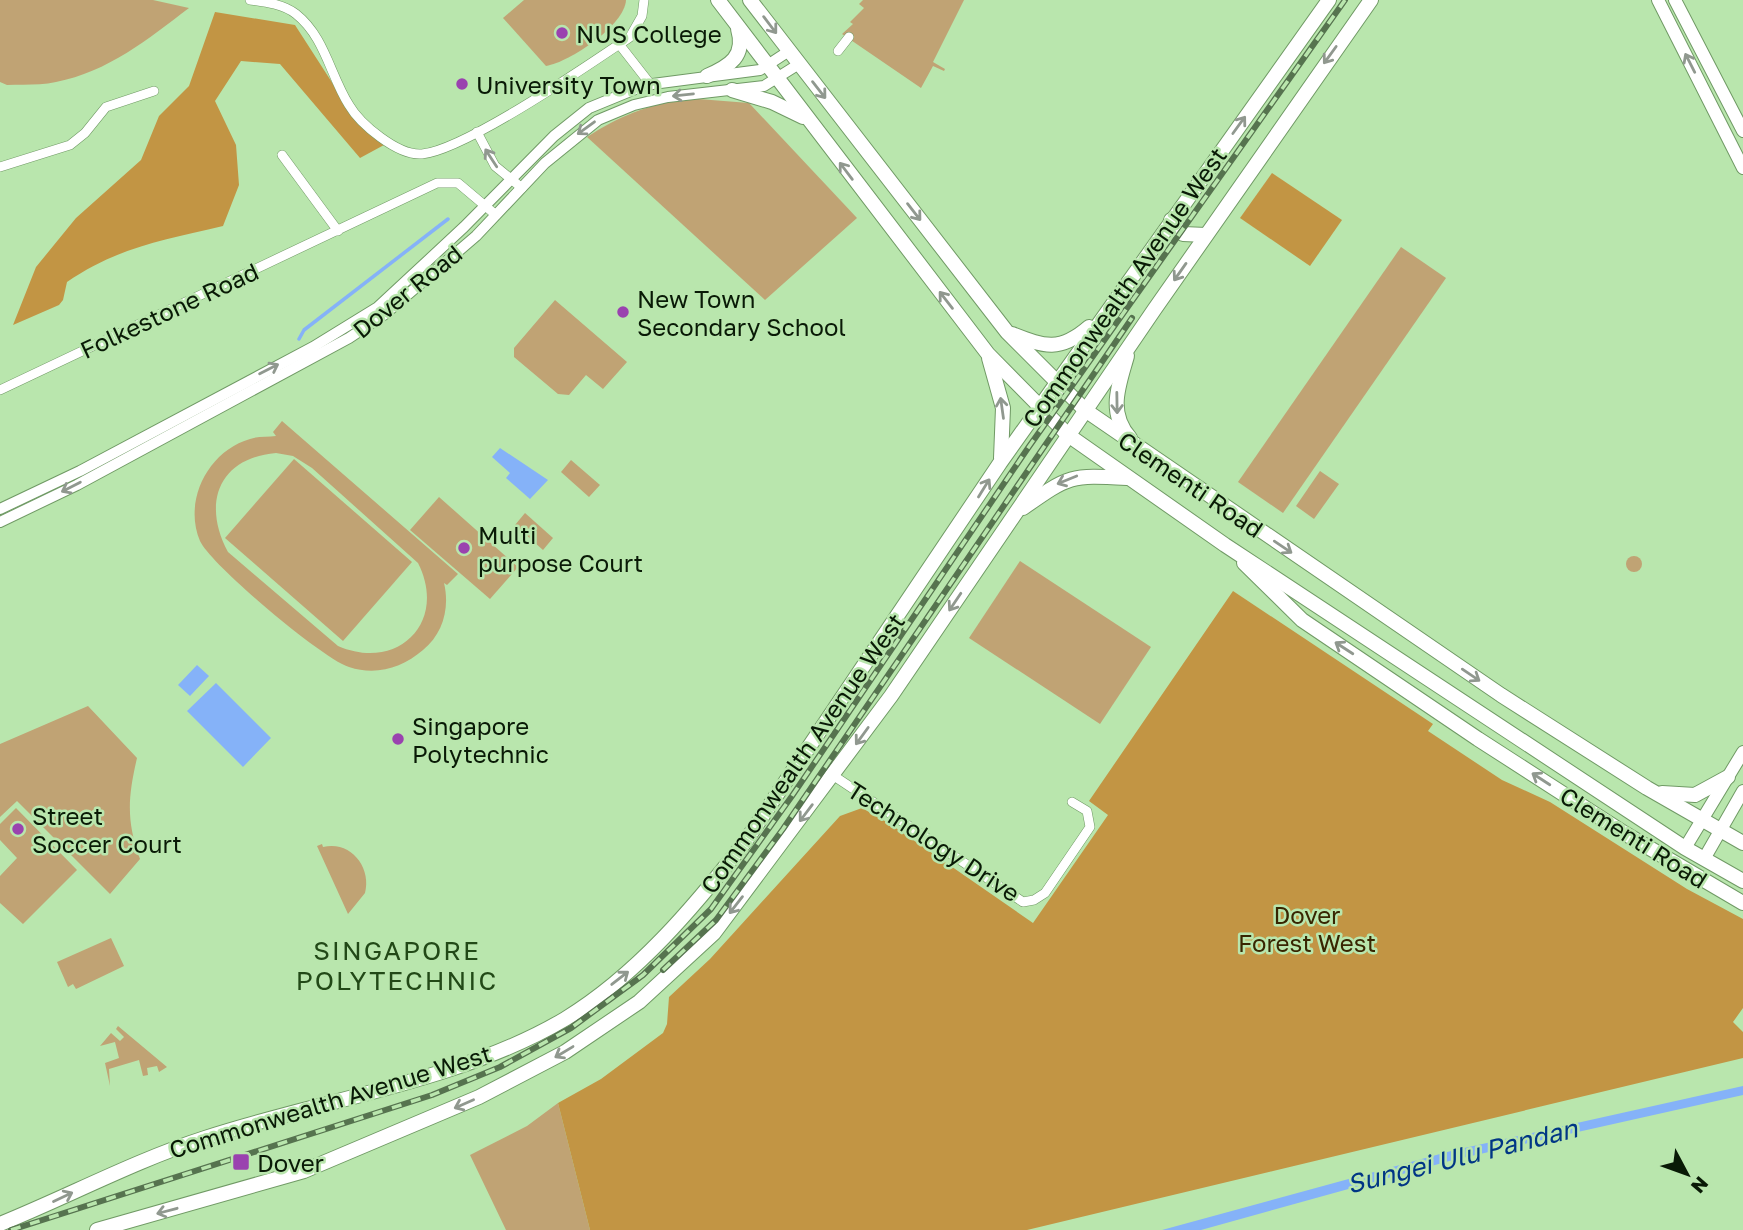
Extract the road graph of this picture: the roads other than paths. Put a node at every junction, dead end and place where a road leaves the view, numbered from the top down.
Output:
1 (250, 0) edge
2 (644, 0) edge
3 (718, 0) edge
4 (750, 0) edge
5 (1329, 0) edge
6 (1371, 0) edge
7 (1658, 0) edge
8 (1675, 0) edge
9 (737, 26) junction
10 (849, 37) dead end
11 (619, 44) junction
12 (789, 51) junction
13 (838, 51) dead end
14 (799, 64) junction
15 (768, 67) junction
16 (708, 76) junction
17 (777, 80) junction
18 (651, 85) junction
19 (732, 90) junction
20 (154, 91) dead end
21 (808, 119) junction
22 (1743, 131) edge
23 (477, 132) junction
24 (282, 155) dead end
25 (0, 167) edge
26 (1743, 168) edge
27 (511, 179) junction
28 (522, 188) junction
29 (485, 205) junction
30 (496, 215) junction
31 (1171, 220) junction
32 (338, 231) junction
33 (1206, 234) junction
34 (1104, 313) junction
35 (1007, 332) junction
36 (1130, 344) junction
37 (988, 354) junction
38 (1056, 383) junction
39 (0, 390) edge
40 (233, 393) junction
41 (1038, 408) junction
42 (1085, 410) junction
43 (1068, 435) junction
44 (1145, 454) junction
45 (1000, 463) junction
46 (1128, 478) junction
47 (0, 509) edge
48 (1015, 514) junction
49 (0, 522) edge
50 (1225, 545) junction
51 (1347, 626) junction
52 (1401, 685) junction
53 (1743, 752) edge
54 (834, 776) junction
55 (1728, 777) junction
56 (1647, 788) junction
57 (1743, 791) edge
58 (1072, 802) dead end
59 (1702, 820) junction
60 (1721, 831) junction
61 (1743, 843) edge
62 (1685, 848) junction
63 (1704, 859) junction
64 (1743, 881) edge
65 (1743, 903) edge
66 (0, 1224) edge
67 (97, 1230) edge

1 - 23 street
2 - 11 street
3 - 9 main road, Clementi Road
4 -> 12 main road, Clementi Road
31 -> 5 main road, Commonwealth Avenue West
6 -> 33 main road, Commonwealth Avenue West
26 -> 7 main road
8 - 22 main road
9 - 15 main road, Clementi Road
9 - 16 main road
10 - 13 street
11 - 18 street
11 - 23 street
12 - 14 main road, Clementi Road
12 - 15 street, Dover Road
14 - 17 street, Dover Road
14 -> 35 main road, Clementi Road
15 - 16 street, Dover Road
15 - 17 main road, Clementi Road
16 - 18 street, Dover Road
17 - 19 street, Dover Road
17 - 21 main road, Clementi Road
18 - 27 street, Dover Road
19 - 21 main road
19 -> 28 street, Dover Road
20 - 25 street
37 -> 21 main road, Clementi Road
27 -> 23 street
24 - 32 street
27 - 28 street
27 - 29 street, Dover Road
28 - 30 street, Dover Road
29 - 30 street, Folkestone Road
29 - 32 street, Folkestone Road
40 -> 29 street, Dover Road
30 - 40 street, Dover Road
31 - 33 main road
31 - 34 main road, Commonwealth Avenue West
32 - 39 street, Folkestone Road
33 -> 36 main road, Commonwealth Avenue West
34 - 35 main road
34 - 38 main road, Commonwealth Avenue West
35 - 38 main road, Clementi Road
36 - 42 main road, Commonwealth Avenue West
36 -> 44 main road
37 - 41 main road, Clementi Road
45 -> 37 main road
38 - 41 main road, Commonwealth Avenue West
38 - 42 main road, Clementi Road
40 - 47 street, Dover Road
40 -> 49 street, Dover Road
41 - 43 main road, Clementi Road
41 - 45 main road, Commonwealth Avenue West
42 - 43 main road, Commonwealth Avenue West
42 - 44 main road, Clementi Road
43 - 46 main road, Clementi Road
43 - 48 main road, Commonwealth Avenue West
44 -> 56 main road, Clementi Road
66 -> 45 main road, Commonwealth Avenue West
46 -> 48 main road
46 - 50 main road, Clementi Road
48 -> 54 main road, Commonwealth Avenue West
50 - 51 main road, Clementi Road
52 -> 50 main road, Clementi Road
51 - 52 main road
51 - 62 main road, Clementi Road
65 -> 52 main road, Clementi Road
53 - 55 main road
54 - 58 street, Technology Drive
54 -> 67 main road, Commonwealth Avenue West
55 - 56 main road
55 - 59 main road
56 - 59 main road, Clementi Road
57 - 60 main road
59 - 60 main road, Clementi Road
59 - 62 main road
60 - 61 main road, Clementi Road
60 - 63 main road
62 - 63 main road, Clementi Road
63 - 64 main road, Clementi Road

